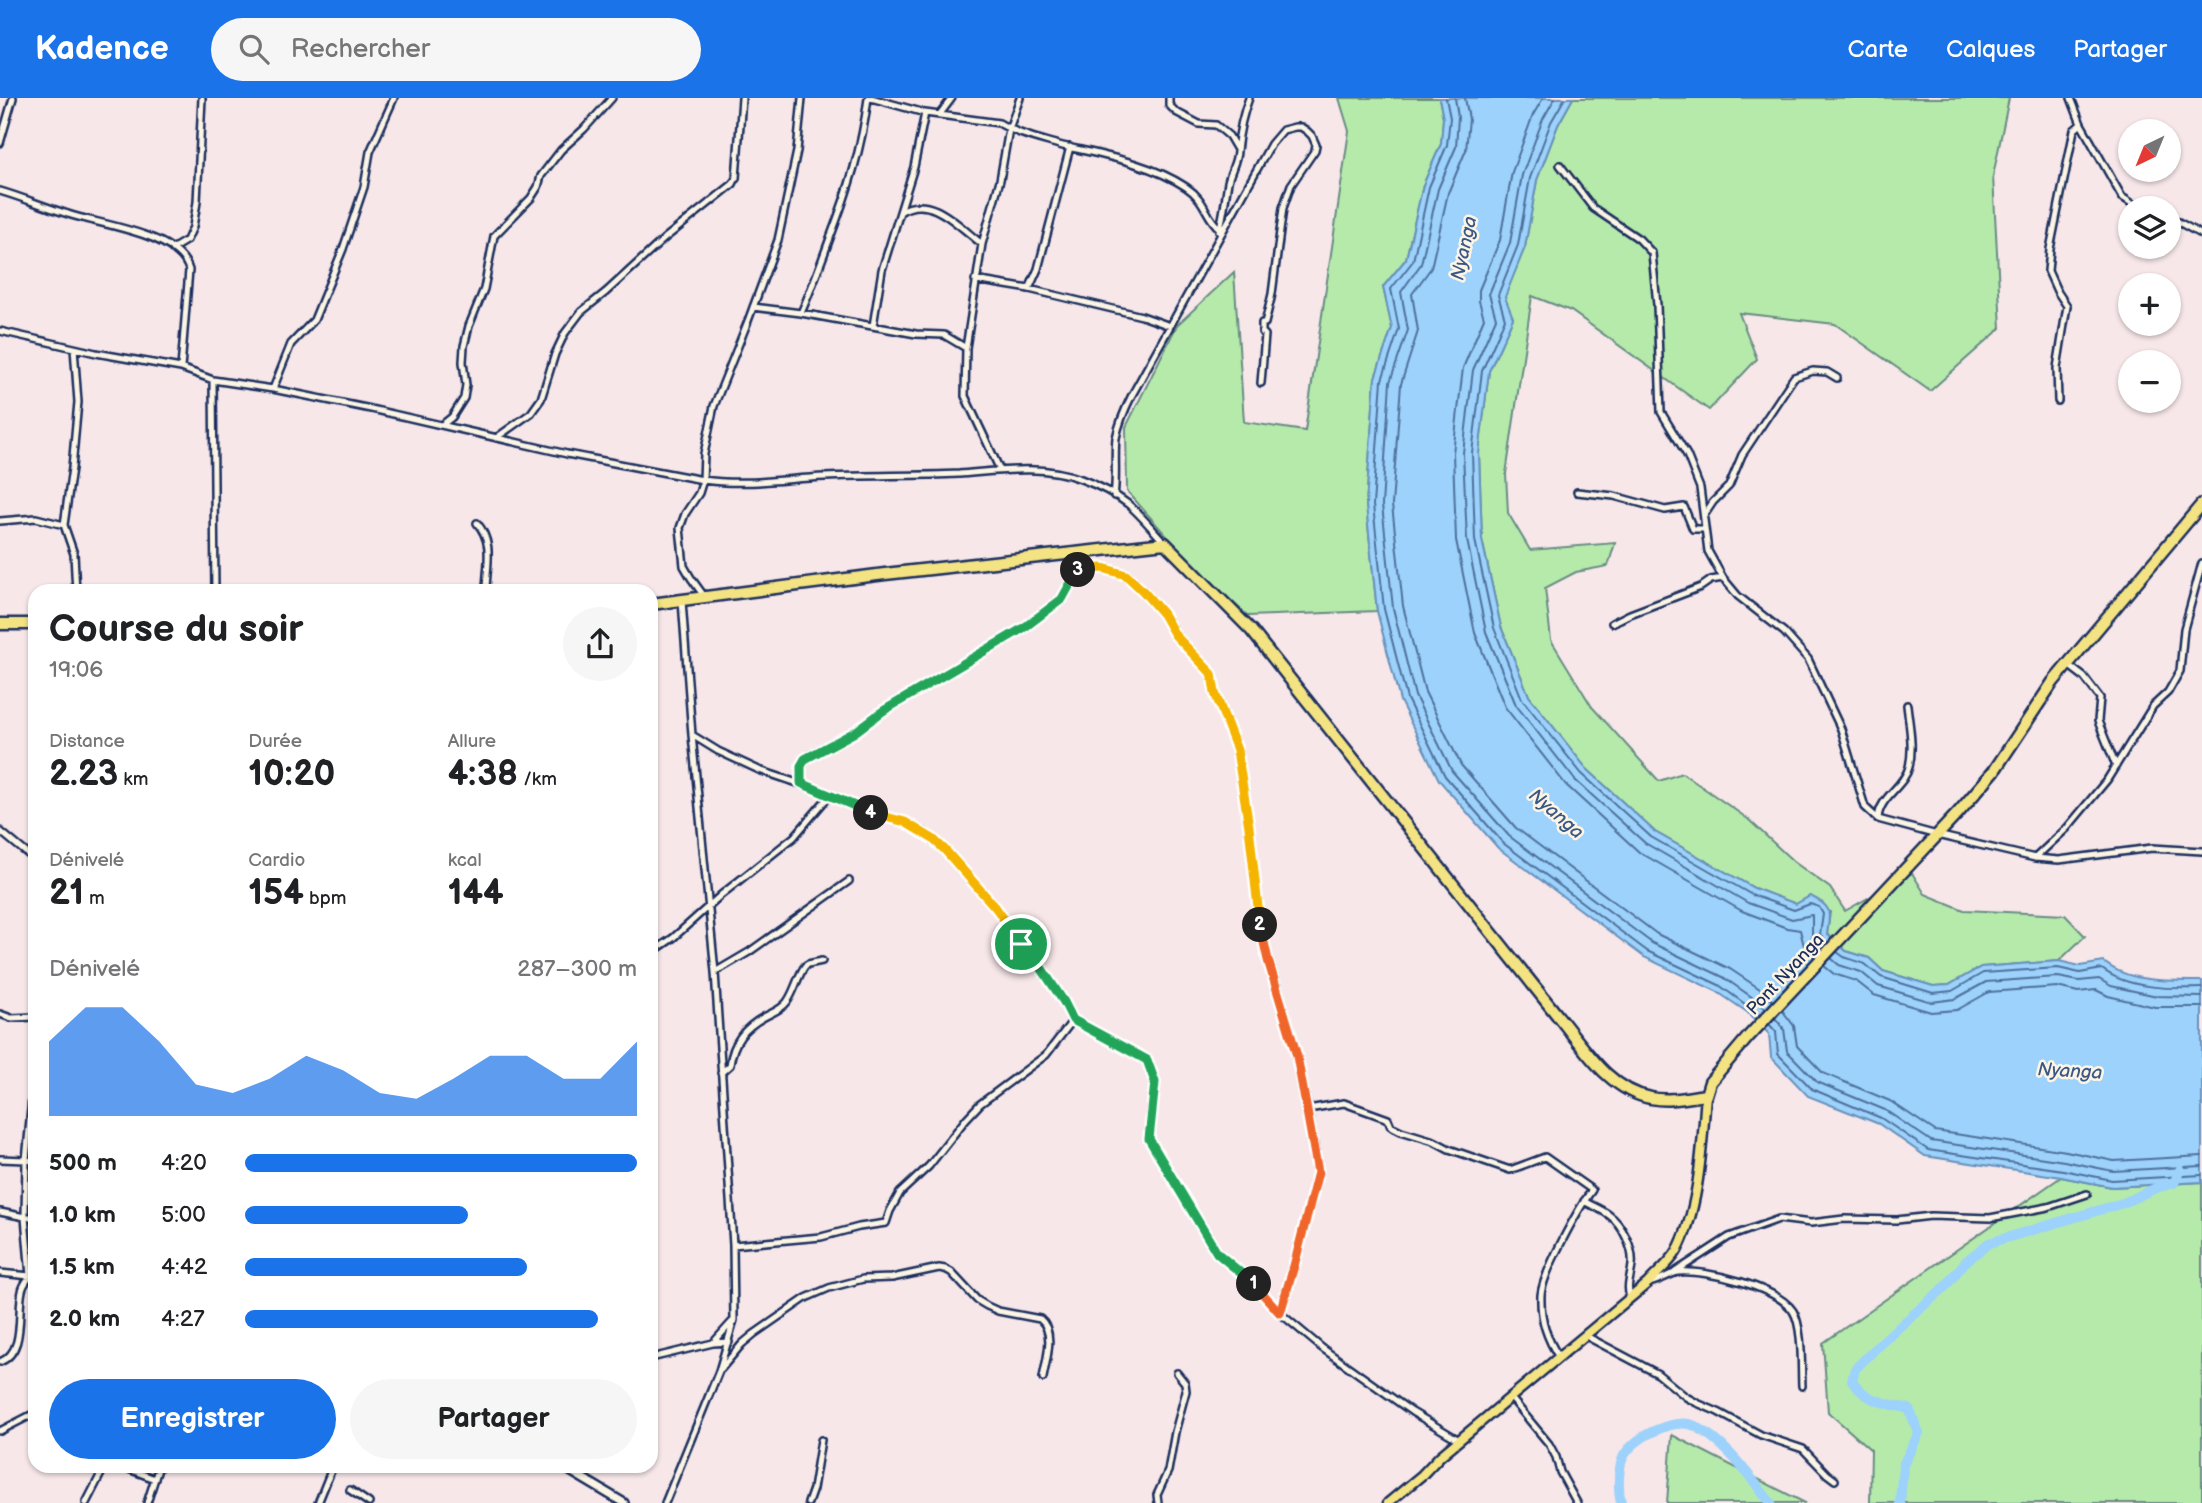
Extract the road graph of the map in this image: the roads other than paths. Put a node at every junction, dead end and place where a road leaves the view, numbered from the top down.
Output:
1 (13, 98) edge
2 (202, 98) edge
3 (394, 98) edge
4 (612, 98) edge
5 (742, 98) edge
6 (802, 98) edge
7 (870, 98) edge
8 (952, 98) edge
9 (1020, 98) edge
10 (1169, 98) edge
11 (1249, 98) edge
12 (2071, 98) edge
13 (925, 113) junction
14 (940, 114) junction
15 (2081, 124) junction
16 (1009, 129) junction
17 (0, 143) edge
18 (1070, 147) junction
19 (1237, 151) junction
20 (1560, 165) dead end
21 (0, 191) edge
22 (2121, 196) edge
23 (900, 212) junction
24 (2181, 222) edge
25 (1219, 228) junction
26 (2202, 235) edge
27 (187, 240) junction
28 (1218, 241) junction
29 (982, 244) junction
30 (172, 249) junction
31 (183, 257) junction
32 (975, 280) junction
33 (1029, 289) junction
34 (753, 307) junction
35 (801, 313) junction
36 (873, 326) junction
37 (1170, 326) junction
38 (0, 331) edge
39 (74, 348) junction
40 (966, 348) junction
41 (181, 368) junction
42 (1837, 378) dead end
43 (213, 380) junction
44 (1261, 383) dead end
45 (273, 389) junction
46 (2058, 401) dead end
47 (442, 425) junction
48 (496, 438) junction
49 (1000, 470) junction
50 (703, 480) junction
51 (1577, 492) dead end
52 (1114, 496) junction
53 (2202, 504) edge
54 (1704, 516) junction
55 (0, 521) edge
56 (477, 523) dead end
57 (64, 525) junction
58 (1706, 529) junction
59 (1165, 543) junction
60 (1072, 555) junction
61 (2202, 564) edge
62 (1079, 569) junction
63 (1723, 578) junction
64 (76, 584) edge
65 (215, 584) edge
66 (487, 584) edge
67 (706, 598) junction
68 (682, 601) junction
69 (658, 603) edge
70 (1612, 623) dead end
71 (0, 624) edge
72 (28, 624) edge
73 (2067, 664) junction
74 (1907, 705) dead end
75 (692, 735) junction
76 (2116, 766) junction
77 (801, 783) junction
78 (829, 796) junction
79 (1878, 819) junction
80 (0, 831) edge
81 (1937, 835) junction
82 (2047, 846) junction
83 (2202, 851) edge
84 (28, 854) edge
85 (2035, 858) junction
86 (2059, 860) junction
87 (849, 881) dead end
88 (708, 908) junction
89 (658, 948) edge
90 (822, 961) dead end
91 (715, 972) junction
92 (0, 1014) edge
93 (28, 1017) edge
94 (1073, 1020) junction
95 (721, 1073) junction
96 (1706, 1095) junction
97 (1308, 1109) junction
98 (28, 1140) edge
99 (0, 1159) edge
100 (26, 1160) junction
101 (2087, 1194) dead end
102 (1584, 1201) junction
103 (0, 1212) edge
104 (25, 1217) junction
105 (28, 1242) edge
106 (733, 1245) junction
107 (1675, 1272) junction
108 (0, 1273) edge
109 (28, 1275) edge
110 (28, 1280) edge
111 (1648, 1283) junction
112 (1630, 1298) junction
113 (1280, 1313) junction
114 (734, 1320) junction
115 (1586, 1336) junction
116 (729, 1342) junction
117 (713, 1343) junction
118 (658, 1356) edge
119 (1559, 1357) junction
120 (0, 1362) edge
121 (719, 1371) junction
122 (1177, 1373) dead end
123 (1043, 1378) dead end
124 (1802, 1386) dead end
125 (1511, 1398) junction
126 (28, 1417) edge
127 (0, 1431) edge
128 (821, 1440) dead end
129 (1459, 1440) junction
130 (101, 1473) edge
131 (139, 1473) edge
132 (157, 1473) edge
133 (329, 1473) edge
134 (574, 1473) edge
135 (155, 1479) junction
136 (1835, 1480) dead end
137 (350, 1490) dead end
138 (86, 1503) edge
139 (147, 1503) edge
140 (318, 1503) edge
141 (369, 1503) edge
142 (624, 1503) edge
143 (665, 1503) edge
144 (807, 1503) edge
145 (1158, 1503) edge
146 (1388, 1503) edge
147 (1577, 1503) edge

1 - 17 street
2 - 27 street
3 - 45 street
4 - 47 street
5 - 48 street
6 - 34 street
7 - 13 street
7 - 35 street
8 - 14 street
9 - 16 street
10 - 19 street
11 - 19 street
12 - 15 street
13 - 14 street
13 - 23 street
14 - 16 street
15 - 22 street
15 - 46 street
16 - 18 street
16 - 29 street
18 - 25 street
18 - 33 street
19 - 25 street
20 - 54 street
21 - 30 street
23 - 29 street
23 - 36 street
24 - 26 street
25 - 28 street
27 - 30 street
27 - 31 street
28 - 37 street
28 - 44 street
29 - 32 street
30 - 31 street
31 - 41 street
32 - 33 street
32 - 40 street
33 - 37 street
34 - 35 street
34 - 50 street
35 - 36 street
36 - 40 street
37 - 52 street
38 - 39 street
39 - 41 street
39 - 57 street
40 - 49 street
41 - 43 street
42 - 54 street
43 - 45 street
43 - 65 street
45 - 47 street
47 - 48 street
48 - 50 street
49 - 50 street
49 - 52 street
50 - 67 street
51 - 58 street
52 - 59 street
53 - 73 highway, Pont Nyanga
54 - 58 street
55 - 57 street
56 - 66 street
57 - 64 street
58 - 63 street
59 - 60 highway
59 - 96 highway
60 - 62 street
60 - 67 highway
61 - 76 street
62 - 77 street
62 - 97 street
63 - 70 street
63 - 79 street
67 - 68 highway
68 - 69 highway
68 - 75 street
71 - 72 highway
73 - 76 street
73 - 81 highway, Pont Nyanga
74 - 79 street
75 - 77 street
75 - 88 street
76 - 82 street
77 - 78 street
78 - 88 street
78 - 94 street
79 - 81 street
80 - 84 street
81 - 85 street
81 - 96 highway, Pont Nyanga
82 - 85 street
82 - 86 street
83 - 86 street
85 - 86 street
87 - 91 street
88 - 89 street
88 - 91 street
90 - 95 street
91 - 95 street
92 - 93 street
94 - 106 street
94 - 113 street
95 - 106 street
96 - 111 main road
97 - 102 street
97 - 113 street
98 - 100 street
99 - 100 street
100 - 104 street
101 - 107 street
102 - 112 street
102 - 119 street
103 - 104 street
104 - 105 street
106 - 114 street
107 - 111 street
107 - 124 street
108 - 109 street
110 - 120 street
111 - 112 main road
112 - 115 main road
113 - 129 street
114 - 116 street
114 - 117 street
115 - 119 main road
115 - 136 street
116 - 117 street
116 - 121 street
117 - 118 street
119 - 125 main road
121 - 123 street
121 - 143 street
122 - 145 street
125 - 129 main road
125 - 147 street
126 - 127 street
128 - 144 street
129 - 146 main road
130 - 138 street
131 - 135 street
132 - 135 street
133 - 140 street
134 - 142 street
135 - 139 street
137 - 141 street

